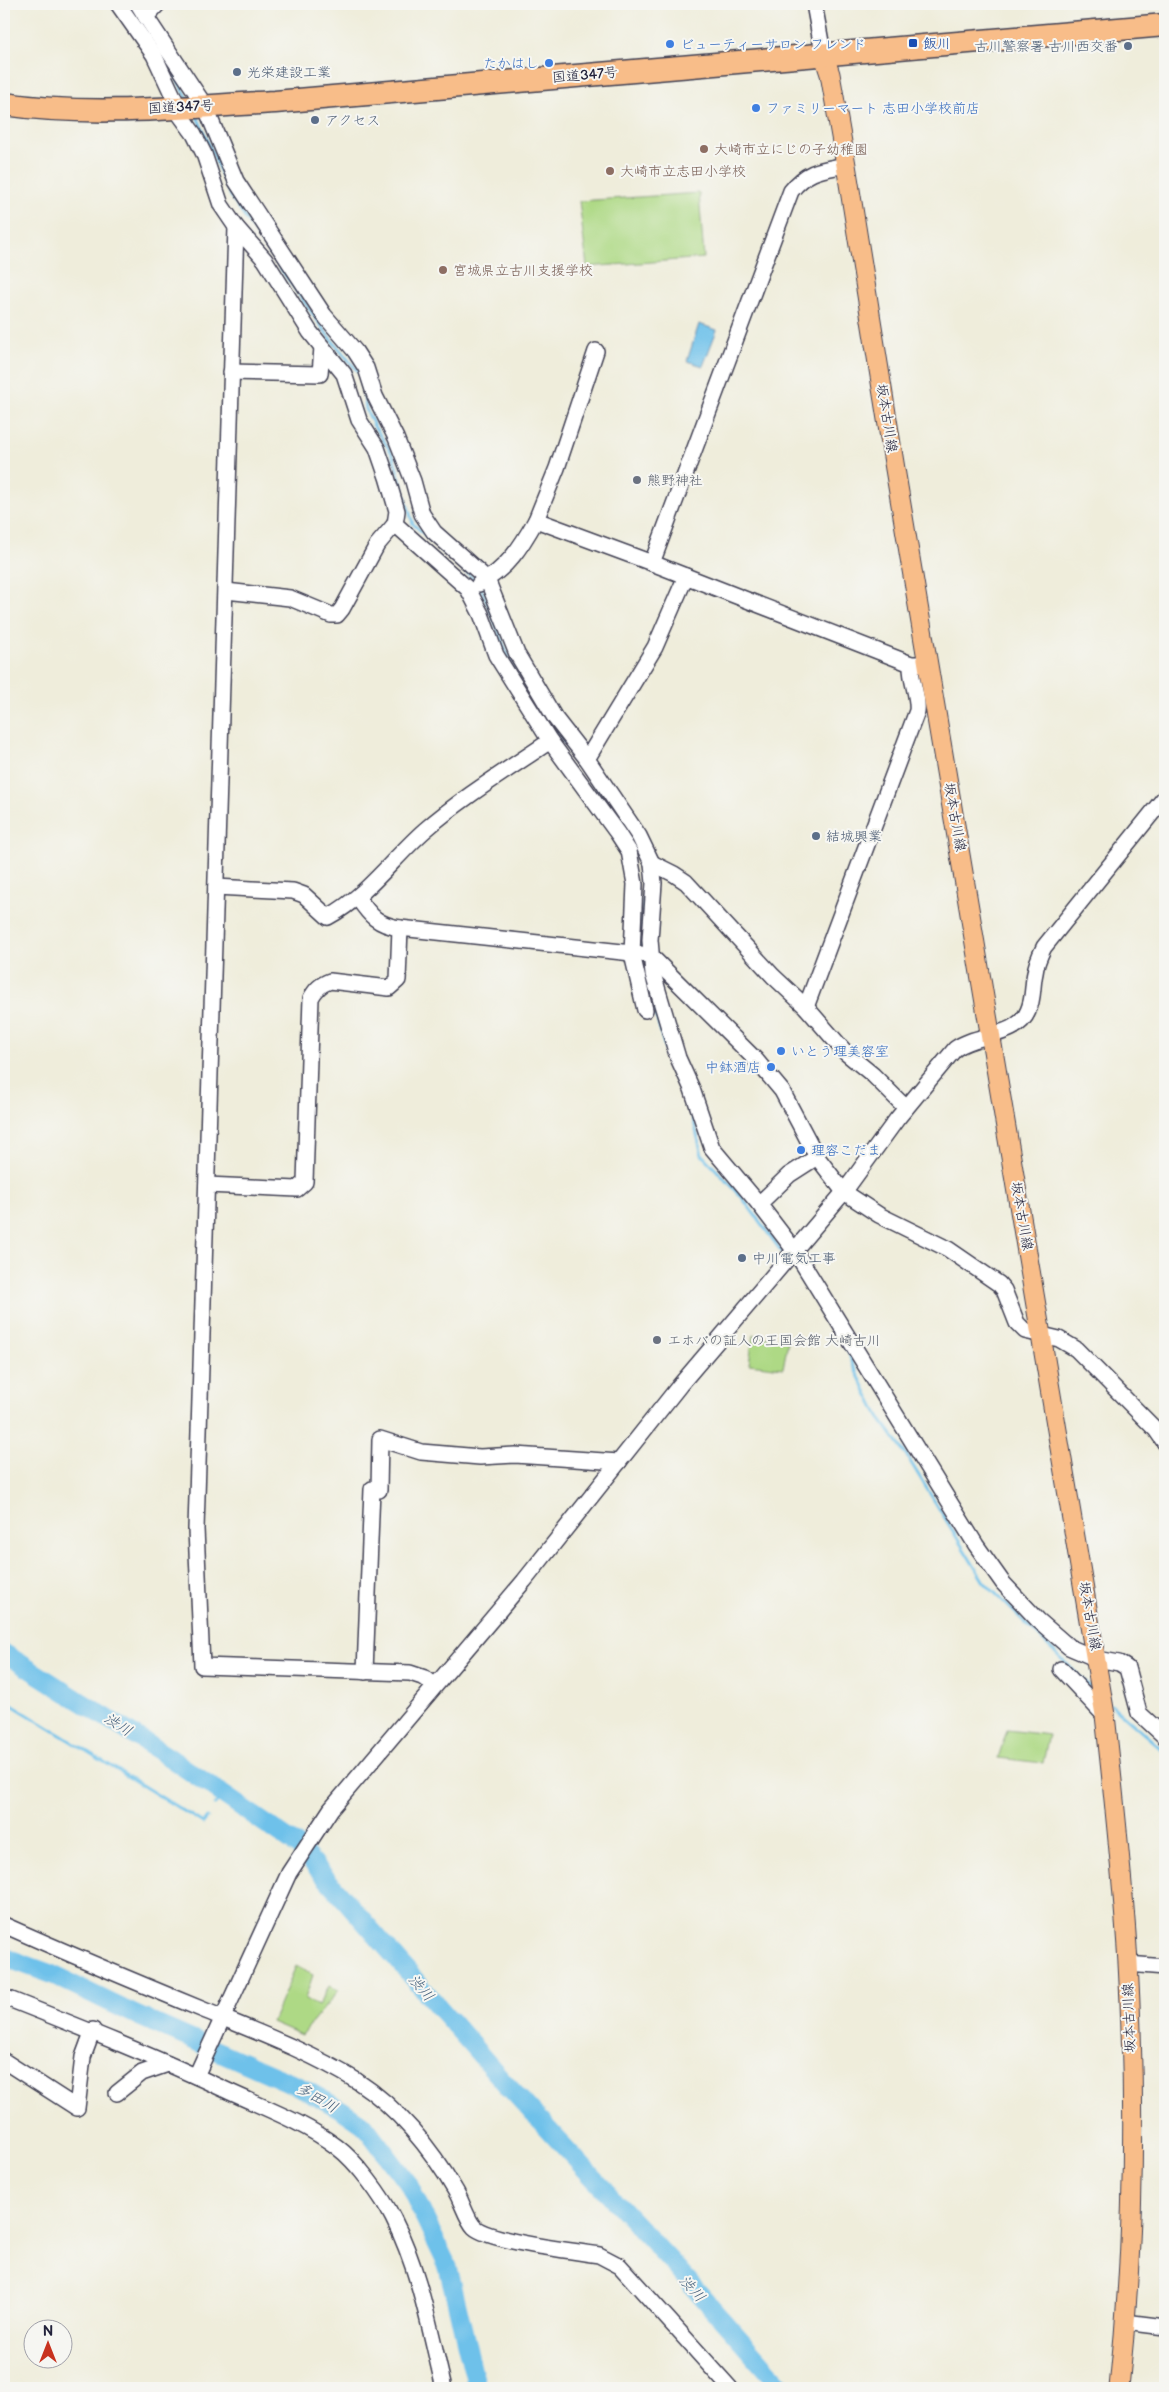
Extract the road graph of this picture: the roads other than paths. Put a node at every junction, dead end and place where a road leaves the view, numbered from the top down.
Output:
1 (118, 4) edge
2 (138, 4) edge
3 (158, 4) edge
4 (814, 4) edge
5 (146, 17) junction
6 (1165, 25) edge
7 (823, 53) junction
8 (4, 104) edge
9 (189, 107) junction
10 (846, 165) junction
11 (236, 227) junction
12 (322, 347) junction
13 (596, 351) dead end
14 (231, 372) junction
15 (536, 520) junction
16 (395, 524) junction
17 (652, 563) junction
18 (686, 576) junction
19 (478, 584) junction
20 (226, 591) junction
21 (920, 664) junction
22 (550, 740) junction
23 (578, 761) junction
24 (1165, 797) edge
25 (652, 863) junction
26 (216, 887) junction
27 (358, 898) junction
28 (400, 928) junction
29 (641, 954) junction
30 (806, 1007) junction
31 (645, 1010) dead end
32 (991, 1034) junction
33 (906, 1108) junction
34 (817, 1157) junction
35 (207, 1185) junction
36 (844, 1192) junction
37 (759, 1204) junction
38 (790, 1256) junction
39 (1042, 1334) junction
40 (1160, 1427) edge
41 (1165, 1443) edge
42 (619, 1462) junction
43 (1097, 1659) junction
44 (1060, 1669) dead end
45 (365, 1672) junction
46 (434, 1685) junction
47 (1106, 1716) junction
48 (1165, 1738) edge
49 (4, 1925) edge
50 (1128, 1964) junction
51 (1165, 1967) edge
52 (4, 1997) edge
53 (221, 2020) junction
54 (93, 2030) junction
55 (4, 2061) edge
56 (168, 2064) junction
57 (198, 2073) junction
58 (117, 2093) dead end
59 (1125, 2322) junction
60 (1165, 2327) edge
61 (444, 2388) edge
62 (730, 2388) edge
63 (1119, 2388) edge

1 - 9 street
2 - 5 street
3 - 5 street
4 - 7 street
5 - 9 street
6 - 7 highway, 国道347号
7 - 9 highway, 国道347号
7 - 10 main road, 坂本古川線
8 - 9 highway, 国道347号
9 - 11 street
9 - 19 street
10 - 17 street
10 - 21 main road, 坂本古川線
11 - 12 street
11 - 14 street
12 - 14 street
12 - 16 street
13 - 15 street
14 - 20 street
15 - 17 street
15 - 19 street
16 - 19 street
16 - 20 street
17 - 18 street
18 - 21 street
18 - 23 street
19 - 22 street
19 - 23 street
20 - 26 street
21 - 30 street
21 - 32 main road, 坂本古川線
22 - 23 street
22 - 27 street
23 - 25 street
23 - 29 street
24 - 32 street
25 - 29 street
25 - 30 street
26 - 27 street
26 - 35 street
27 - 28 street
28 - 29 street
28 - 35 street
29 - 31 street
29 - 34 street
29 - 37 street
30 - 33 street
32 - 33 street
32 - 39 main road, 坂本古川線
33 - 36 street
34 - 36 street
34 - 37 street
35 - 45 street
36 - 38 street
36 - 39 street
37 - 38 street
38 - 42 street
38 - 43 street
39 - 40 street
39 - 43 main road, 坂本古川線
40 - 41 street
42 - 45 street
42 - 46 street
43 - 47 main road, 坂本古川線
43 - 48 street
44 - 47 street
45 - 46 street
46 - 53 street
47 - 50 main road, 坂本古川線
49 - 53 street
50 - 51 street
50 - 59 main road, 坂本古川線
52 - 54 street
53 - 57 street
53 - 62 street
54 - 55 street
54 - 56 street
56 - 57 street
56 - 58 street
57 - 61 street
59 - 60 street
59 - 63 main road, 坂本古川線

